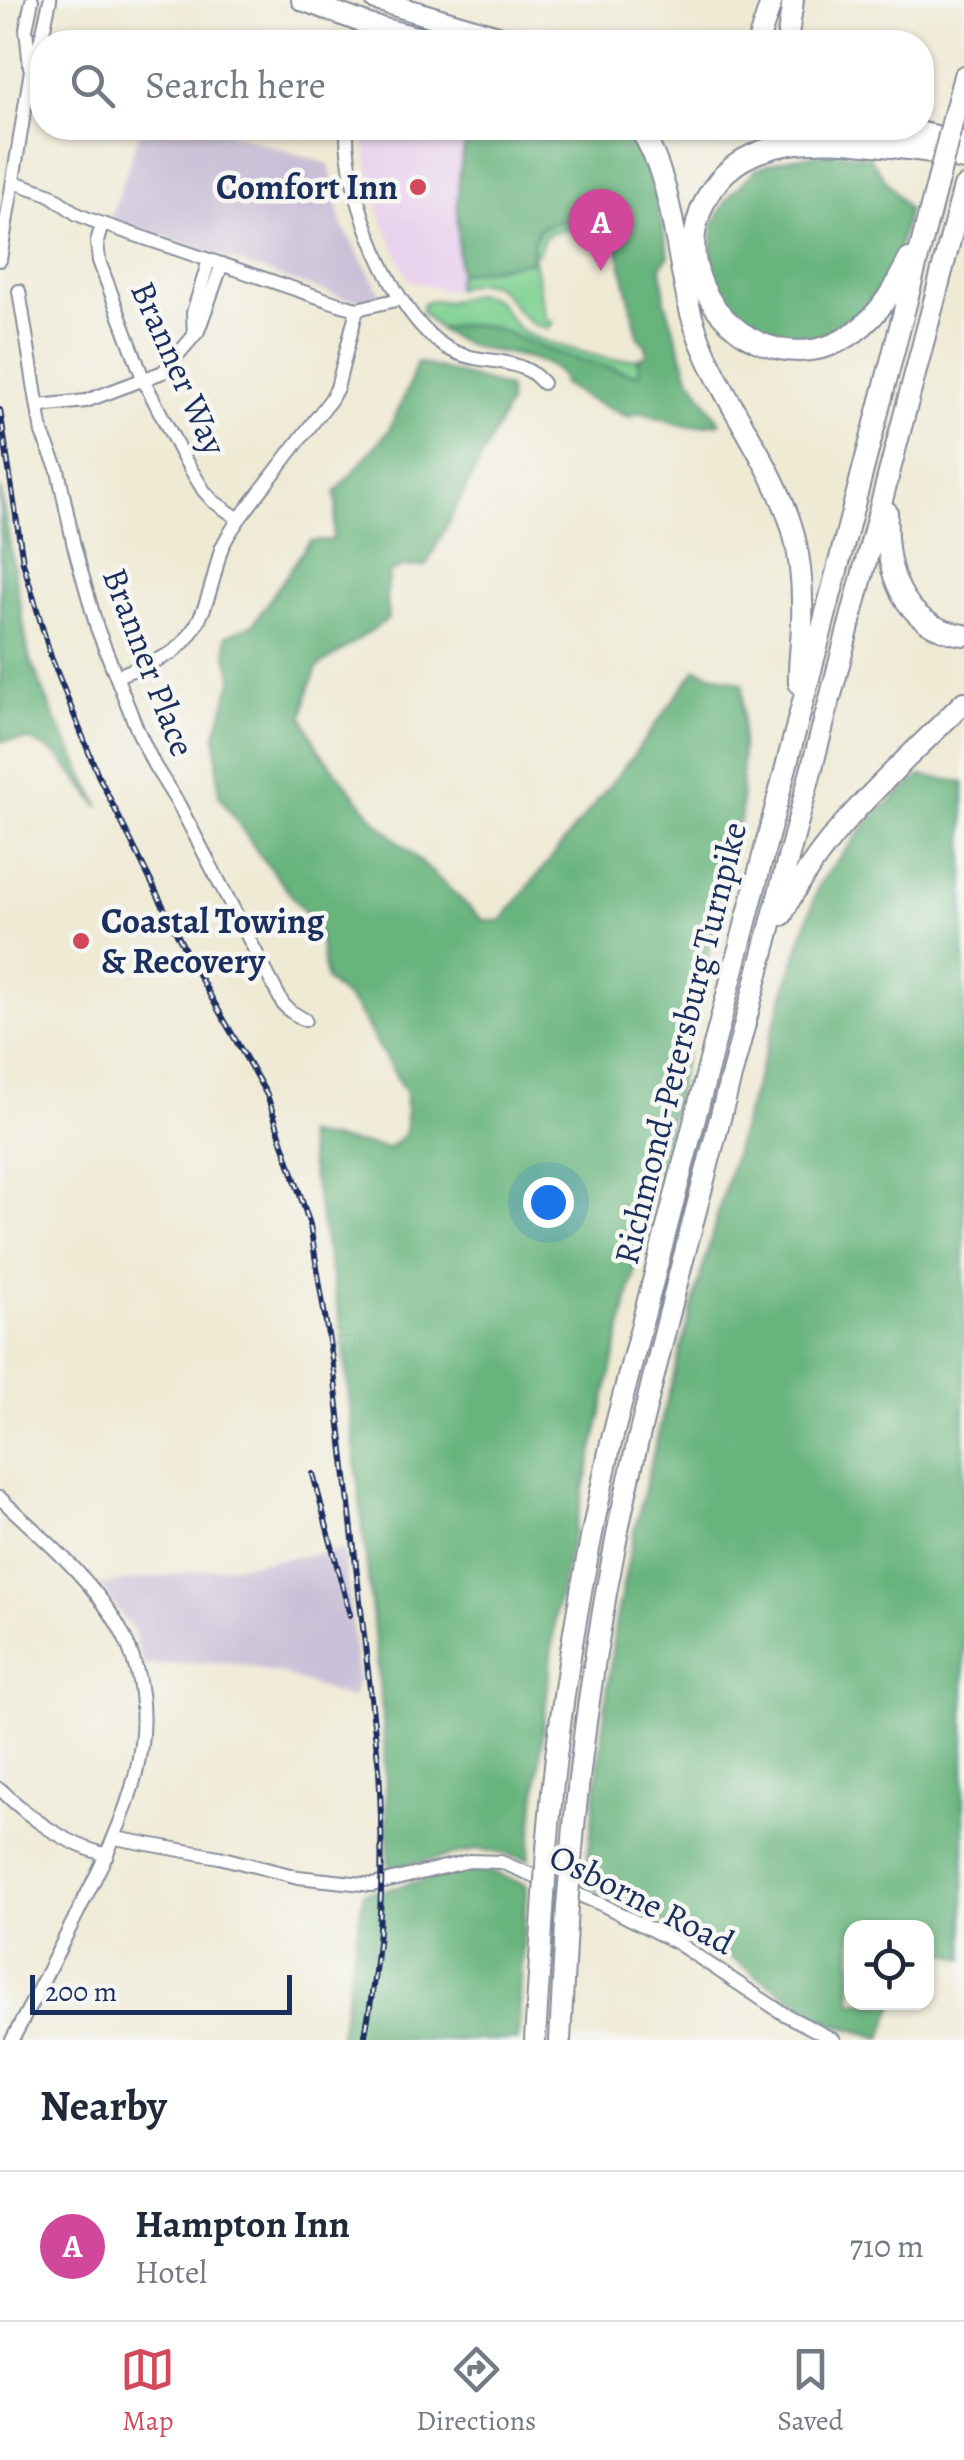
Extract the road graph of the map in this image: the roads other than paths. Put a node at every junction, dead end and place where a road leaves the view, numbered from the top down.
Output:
1 (32, 0) edge
2 (50, 0) edge
3 (302, 0) edge
4 (376, 0) edge
5 (772, 0) edge
6 (793, 0) edge
7 (410, 12) junction
8 (338, 14) junction
9 (44, 30) edge
10 (364, 30) edge
11 (372, 30) edge
12 (475, 30) edge
13 (762, 30) edge
14 (788, 30) edge
15 (30, 62) edge
16 (964, 76) edge
17 (30, 77) edge
18 (934, 136) edge
19 (347, 140) edge
20 (647, 140) edge
21 (871, 140) edge
22 (964, 142) edge
23 (924, 151) junction
24 (964, 160) edge
25 (14, 182) junction
26 (964, 186) edge
27 (102, 224) junction
28 (924, 231) junction
29 (0, 260) edge
30 (216, 262) junction
31 (19, 291) dead end
32 (400, 299) junction
33 (357, 308) junction
34 (144, 381) junction
35 (543, 383) dead end
36 (39, 406) junction
37 (890, 470) junction
38 (239, 519) junction
39 (964, 635) edge
40 (117, 676) junction
41 (964, 702) edge
42 (802, 705) junction
43 (764, 953) junction
44 (305, 1020) dead end
45 (0, 1498) edge
46 (0, 1789) edge
47 (115, 1838) junction
48 (107, 1855) junction
49 (12, 2040) edge
50 (535, 2040) edge
51 (560, 2040) edge
52 (834, 2040) edge

1 - 15 street
2 - 9 street
3 - 8 highway
4 - 7 highway
4 - 8 highway
5 - 13 highway
6 - 14 highway
7 - 11 highway
7 - 12 highway
8 - 10 highway
16 - 28 highway, Richmond-Petersburg Turnpike, bridge
17 - 25 street
18 - 22 highway
19 - 32 street
20 - 42 highway
21 - 23 highway
23 - 24 highway
23 - 28 highway
25 - 27 street
25 - 29 street
26 - 37 highway, Richmond-Petersburg Turnpike
27 - 30 street
27 - 34 street, Branner Way
28 - 42 highway, Richmond-Petersburg Turnpike
30 - 33 street
30 - 34 street
31 - 36 street, Branner Place
32 - 33 street
32 - 35 street
33 - 38 street
34 - 36 street
34 - 38 street, Branner Way
36 - 40 street, Branner Place
37 - 39 highway
37 - 43 highway, Richmond-Petersburg Turnpike
38 - 40 street
40 - 44 street, Branner Place
41 - 43 highway
42 - 50 highway, Richmond-Petersburg Turnpike, bridge
43 - 51 highway, Richmond-Petersburg Turnpike, bridge
45 - 47 street
46 - 48 street
47 - 48 street
47 - 52 street, Osborne Road
48 - 49 street

